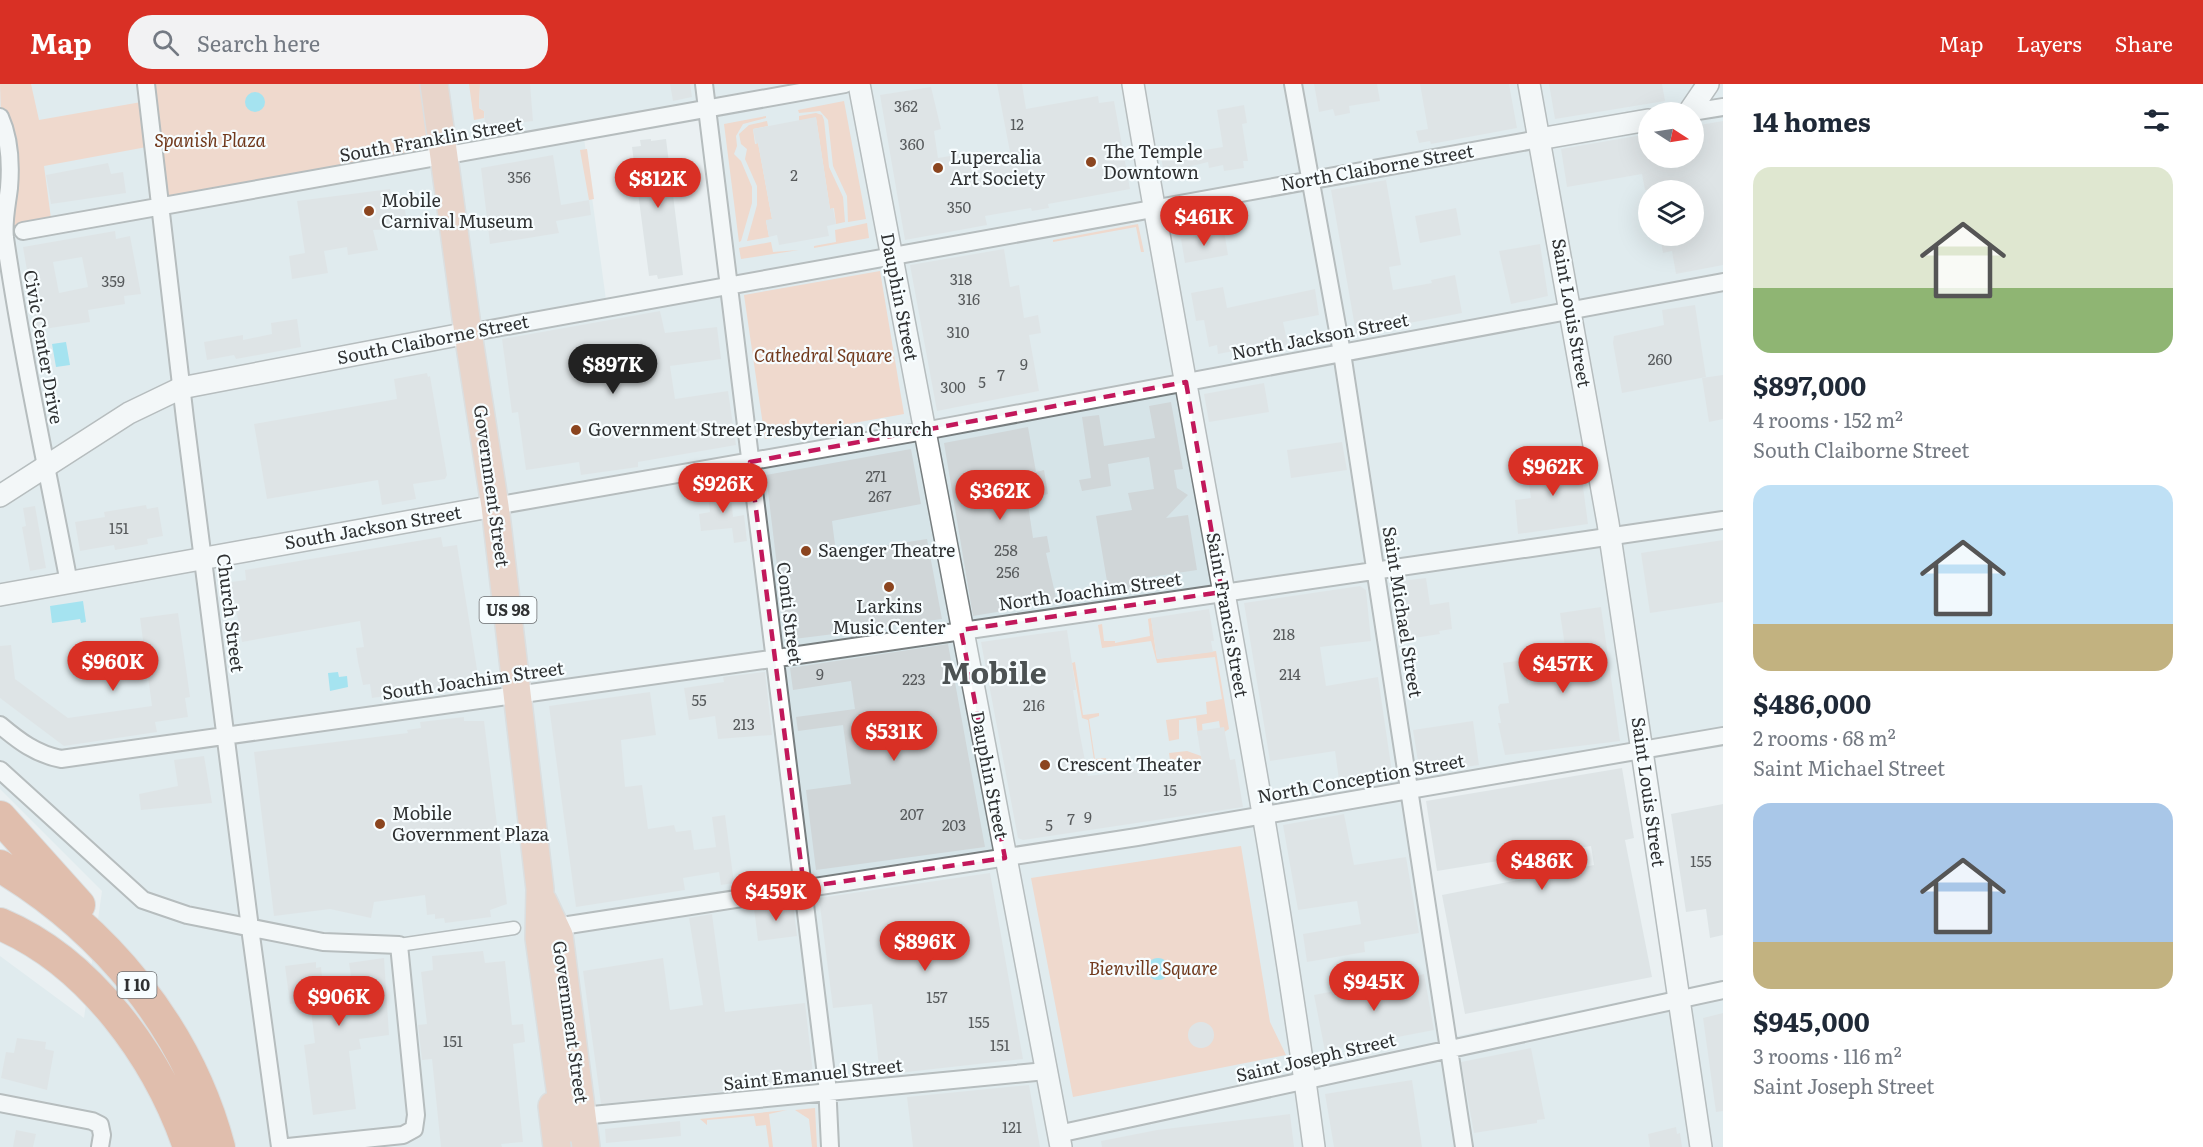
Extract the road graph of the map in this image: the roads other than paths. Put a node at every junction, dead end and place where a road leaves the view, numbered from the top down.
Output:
1 (146, 84) edge
2 (434, 84) edge
3 (704, 84) edge
4 (845, 84) edge
5 (859, 84) edge
6 (1133, 84) edge
7 (1293, 84) edge
8 (1529, 84) edge
9 (1708, 84) edge
10 (1697, 102) edge
11 (1723, 107) edge
12 (707, 108) junction
13 (1704, 110) edge
14 (0, 117) edge
15 (1638, 122) edge
16 (1539, 139) junction
17 (446, 158) junction
18 (1312, 180) junction
19 (160, 208) junction
20 (1154, 208) junction
21 (23, 231) dead end
22 (892, 254) junction
23 (1723, 282) edge
24 (730, 284) junction
25 (1570, 310) junction
26 (468, 333) junction
27 (1342, 353) junction
28 (1186, 382) junction
29 (181, 388) junction
30 (924, 431) junction
31 (750, 462) junction
32 (45, 466) junction
33 (0, 496) edge
34 (495, 506) junction
35 (1723, 520) edge
36 (1610, 536) junction
37 (204, 560) junction
38 (1376, 571) junction
39 (69, 583) junction
40 (1222, 592) junction
41 (0, 595) edge
42 (961, 630) junction
43 (775, 658) junction
44 (519, 694) junction
45 (0, 725) edge
46 (225, 736) junction
47 (1723, 736) edge
48 (1641, 750) junction
49 (0, 770) edge
50 (1410, 790) junction
51 (1262, 815) junction
52 (0, 817) edge
53 (1005, 858) junction
54 (0, 866) edge
55 (804, 887) junction
56 (0, 924) edge
57 (250, 928) junction
58 (538, 928) junction
59 (399, 945) junction
60 (123, 967) junction
61 (1723, 990) edge
62 (1679, 999) junction
63 (1449, 1049) junction
64 (1047, 1071) junction
65 (1306, 1082) junction
66 (828, 1094) junction
67 (0, 1103) edge
68 (573, 1137) edge
69 (1060, 1141) edge
70 (100, 1147) edge
71 (189, 1147) edge
72 (219, 1147) edge
73 (280, 1147) edge
74 (288, 1147) edge
75 (830, 1147) edge
76 (1314, 1147) edge
77 (1464, 1147) edge
78 (1701, 1147) edge

1 - 19 street, Church Street
2 - 17 main road, Government Street / US 98
3 - 12 street, Conti Street
4 - 12 street, South Franklin Street
5 - 22 street, Dauphin Street
6 - 20 street, Saint Francis Street
7 - 18 street, Saint Michael Street
8 - 16 street, Saint Louis Street
9 - 10 street
11 - 13 street
12 - 17 street, South Franklin Street
12 - 24 street, Conti Street
14 - 32 street, Civic Center Drive
15 - 16 street, North Claiborne Street
16 - 18 street, North Claiborne Street
16 - 25 street, Saint Louis Street
17 - 19 street, South Franklin Street
17 - 26 main road, Government Street / US 98
18 - 20 street, North Claiborne Street
18 - 27 street, Saint Michael Street
19 - 21 street, South Franklin Street
19 - 29 street, Church Street
20 - 22 street, North Claiborne Street
20 - 28 street, Saint Francis Street
22 - 24 street, South Claiborne Street
22 - 30 street, Dauphin Street
23 - 25 street, North Jackson Street
24 - 26 street, South Claiborne Street
24 - 31 street, Conti Street
25 - 27 street, North Jackson Street
25 - 36 street, Saint Louis Street
26 - 29 street, South Claiborne Street
26 - 34 main road, Government Street / US 98
27 - 28 street, North Jackson Street
27 - 38 street, Saint Michael Street
28 - 30 street, North Jackson Street
28 - 40 street, Saint Francis Street
29 - 32 street, South Claiborne Street
29 - 37 street, Church Street
30 - 31 street, South Jackson Street
30 - 42 street, Dauphin Street
31 - 34 street, South Jackson Street
31 - 43 street, Conti Street
32 - 33 street, South Claiborne Street
32 - 39 street, Civic Center Drive
34 - 37 street, South Jackson Street
34 - 44 main road, Government Street / US 98
35 - 36 street, North Joachim Street
36 - 38 street, North Joachim Street
36 - 48 street, Saint Louis Street
37 - 39 street, South Jackson Street
37 - 46 street, Church Street
38 - 40 street, North Joachim Street
38 - 50 street, Saint Michael Street
39 - 41 street, South Jackson Street
40 - 42 street, North Joachim Street
40 - 51 street, Saint Francis Street
42 - 43 street, South Joachim Street
42 - 53 street, Dauphin Street
43 - 44 street, South Joachim Street
43 - 55 street, Conti Street
44 - 46 street, South Joachim Street
44 - 58 main road, Government Street / US 98
45 - 46 street, South Joachim Street
46 - 57 street, Church Street
47 - 48 street, North Conception Street
48 - 50 street, North Conception Street
48 - 62 street, Saint Louis Street
49 - 57 street
50 - 51 street, North Conception Street
50 - 63 street, Saint Michael Street
51 - 53 street, North Conception Street
51 - 65 street, Saint Francis Street
52 - 60 highway
53 - 55 street, North Conception Street
53 - 64 street, Dauphin Street
54 - 60 highway, I 10
55 - 58 street, North Conception Street
55 - 66 street, Conti Street
56 - 71 highway, I 10
57 - 59 street
57 - 73 street, Church Street
58 - 59 street
58 - 68 main road, Government Street
58 - 68 main road, Government Street
59 - 74 street
60 - 72 highway, I 10
61 - 62 street, Saint Joseph Street
62 - 63 street, Saint Joseph Street
62 - 78 street, Saint Louis Street
63 - 65 street, Saint Joseph Street
63 - 77 street, Saint Michael Street
64 - 66 street, Saint Emanuel Street
64 - 69 street, Dauphin Street
65 - 69 street, Saint Joseph Street
65 - 76 street, Saint Francis Street
66 - 68 street, Saint Emanuel Street
66 - 75 street, Conti Street
67 - 70 street

